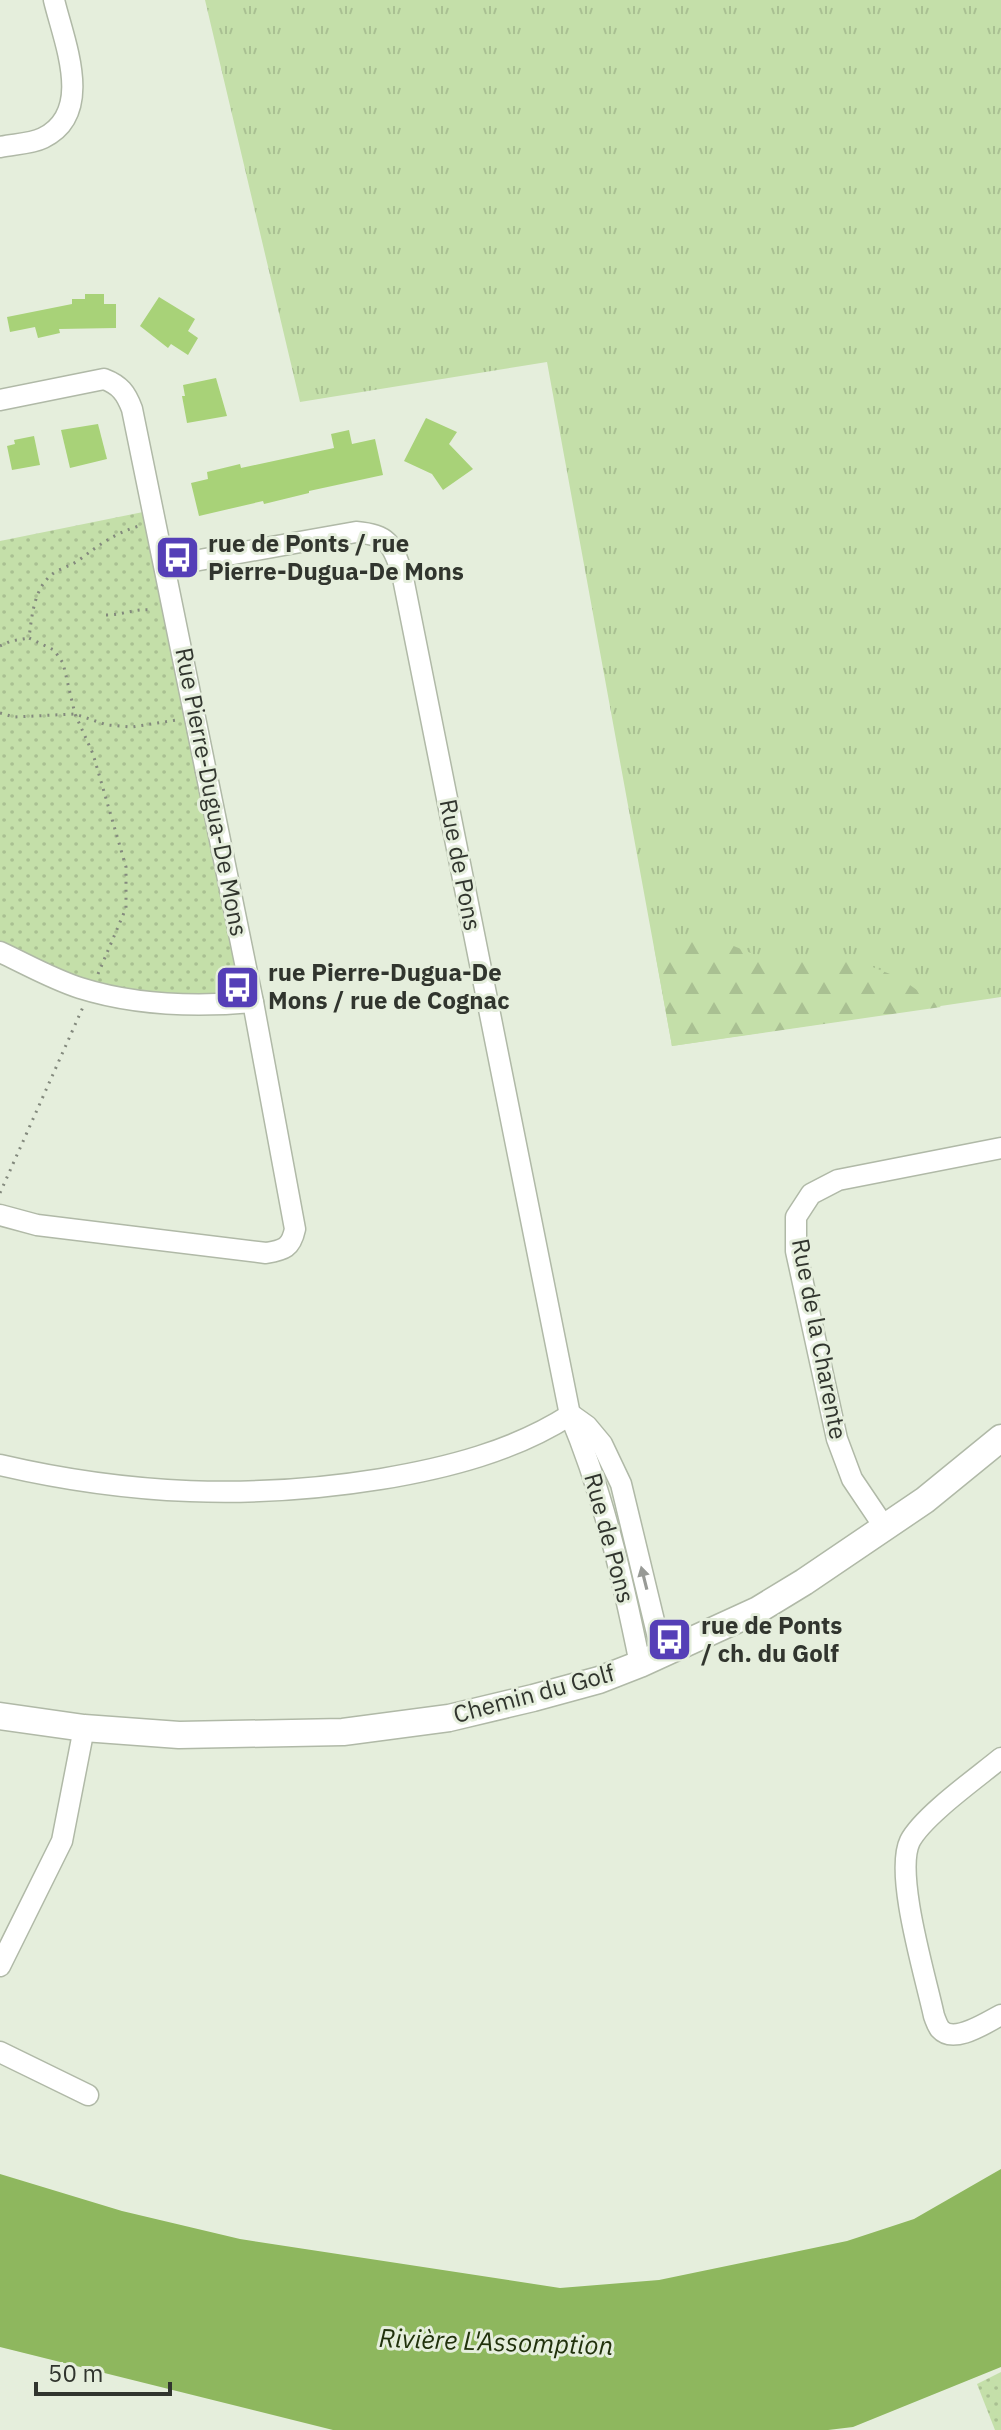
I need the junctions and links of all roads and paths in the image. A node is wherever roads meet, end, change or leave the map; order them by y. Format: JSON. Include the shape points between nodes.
{"nodes":[{"id":1,"x":54,"y":0,"type":"edge"},
{"id":2,"x":0,"y":147,"type":"edge"},
{"id":3,"x":0,"y":400,"type":"edge"},
{"id":4,"x":155,"y":520,"type":"junction"},
{"id":5,"x":166,"y":566,"type":"junction"},
{"id":6,"x":174,"y":607,"type":"junction"},
{"id":7,"x":106,"y":615,"type":"dead end"},
{"id":8,"x":29,"y":638,"type":"junction"},
{"id":9,"x":0,"y":646,"type":"edge"},
{"id":10,"x":0,"y":713,"type":"edge"},
{"id":11,"x":75,"y":714,"type":"junction"},
{"id":12,"x":196,"y":718,"type":"junction"},
{"id":13,"x":0,"y":952,"type":"edge"},
{"id":14,"x":90,"y":990,"type":"junction"},
{"id":15,"x":253,"y":1002,"type":"junction"},
{"id":16,"x":1001,"y":1148,"type":"edge"},
{"id":17,"x":0,"y":1193,"type":"edge"},
{"id":18,"x":0,"y":1215,"type":"edge"},
{"id":19,"x":570,"y":1415,"type":"junction"},
{"id":20,"x":1001,"y":1438,"type":"edge"},
{"id":21,"x":0,"y":1465,"type":"edge"},
{"id":22,"x":885,"y":1528,"type":"junction"},
{"id":23,"x":651,"y":1659,"type":"junction"},
{"id":24,"x":0,"y":1716,"type":"edge"},
{"id":25,"x":84,"y":1728,"type":"junction"},
{"id":26,"x":1001,"y":1758,"type":"edge"},
{"id":27,"x":0,"y":1966,"type":"edge"},
{"id":28,"x":1001,"y":2015,"type":"edge"},
{"id":29,"x":0,"y":2052,"type":"edge"},
{"id":30,"x":88,"y":2095,"type":"dead end"}],
"edges":[{"from":1,"to":2,"type":"street","via":[[71,74],[69,115],[42,139]]},
{"from":3,"to":4,"type":"street","name":"Rue Pierre-Dugua-De Mons","via":[[86,381],[117,384],[132,409]]},
{"from":4,"to":5,"type":"street","name":"Rue Pierre-Dugua-De Mons"},
{"from":4,"to":8,"type":"path","via":[[117,533],[47,579],[37,596]]},
{"from":5,"to":6,"type":"street","name":"Rue Pierre-Dugua-De Mons"},
{"from":5,"to":19,"type":"street","name":"Rue de Pons","via":[[356,532],[375,534],[395,550]]},
{"from":6,"to":7,"type":"path"},
{"from":6,"to":12,"type":"street","name":"Rue Pierre-Dugua-De Mons"},
{"from":8,"to":9,"type":"path"},
{"from":8,"to":11,"type":"path","via":[[54,650],[63,663]]},
{"from":10,"to":11,"type":"path"},
{"from":11,"to":12,"type":"path","via":[[132,727]]},
{"from":11,"to":14,"type":"path","via":[[93,754],[126,867],[126,908]]},
{"from":12,"to":15,"type":"street","name":"Rue Pierre-Dugua-De Mons"},
{"from":13,"to":14,"type":"street"},
{"from":14,"to":15,"type":"street","via":[[131,999]]},
{"from":14,"to":17,"type":"path"},
{"from":15,"to":18,"type":"street","name":"Rue Pierre-Dugua-De Mons","via":[[295,1229],[292,1244],[266,1253],[37,1225]]},
{"from":16,"to":22,"type":"street","name":"Rue de la Charente","via":[[838,1180],[811,1194],[796,1217],[796,1251],[837,1439],[852,1479]]},
{"from":19,"to":21,"type":"street","via":[[471,1460],[411,1474],[277,1492],[158,1491]]},
{"from":19,"to":23,"type":"street","name":"Rue de Pons","via":[[602,1444],[621,1484]]},
{"from":20,"to":22,"type":"street","name":"Chemin du Golf"},
{"from":22,"to":23,"type":"street","name":"Chemin du Golf","via":[[758,1610]]},
{"from":23,"to":25,"type":"street","name":"Chemin du Golf","via":[[599,1680],[449,1718],[343,1732],[179,1735]]},
{"from":24,"to":25,"type":"street","name":"Chemin du Golf"},
{"from":25,"to":27,"type":"street","via":[[62,1841]]},
{"from":26,"to":28,"type":"street","via":[[928,1819],[911,1840],[905,1861],[940,2029],[962,2032]]},
{"from":29,"to":30,"type":"street"}]}
